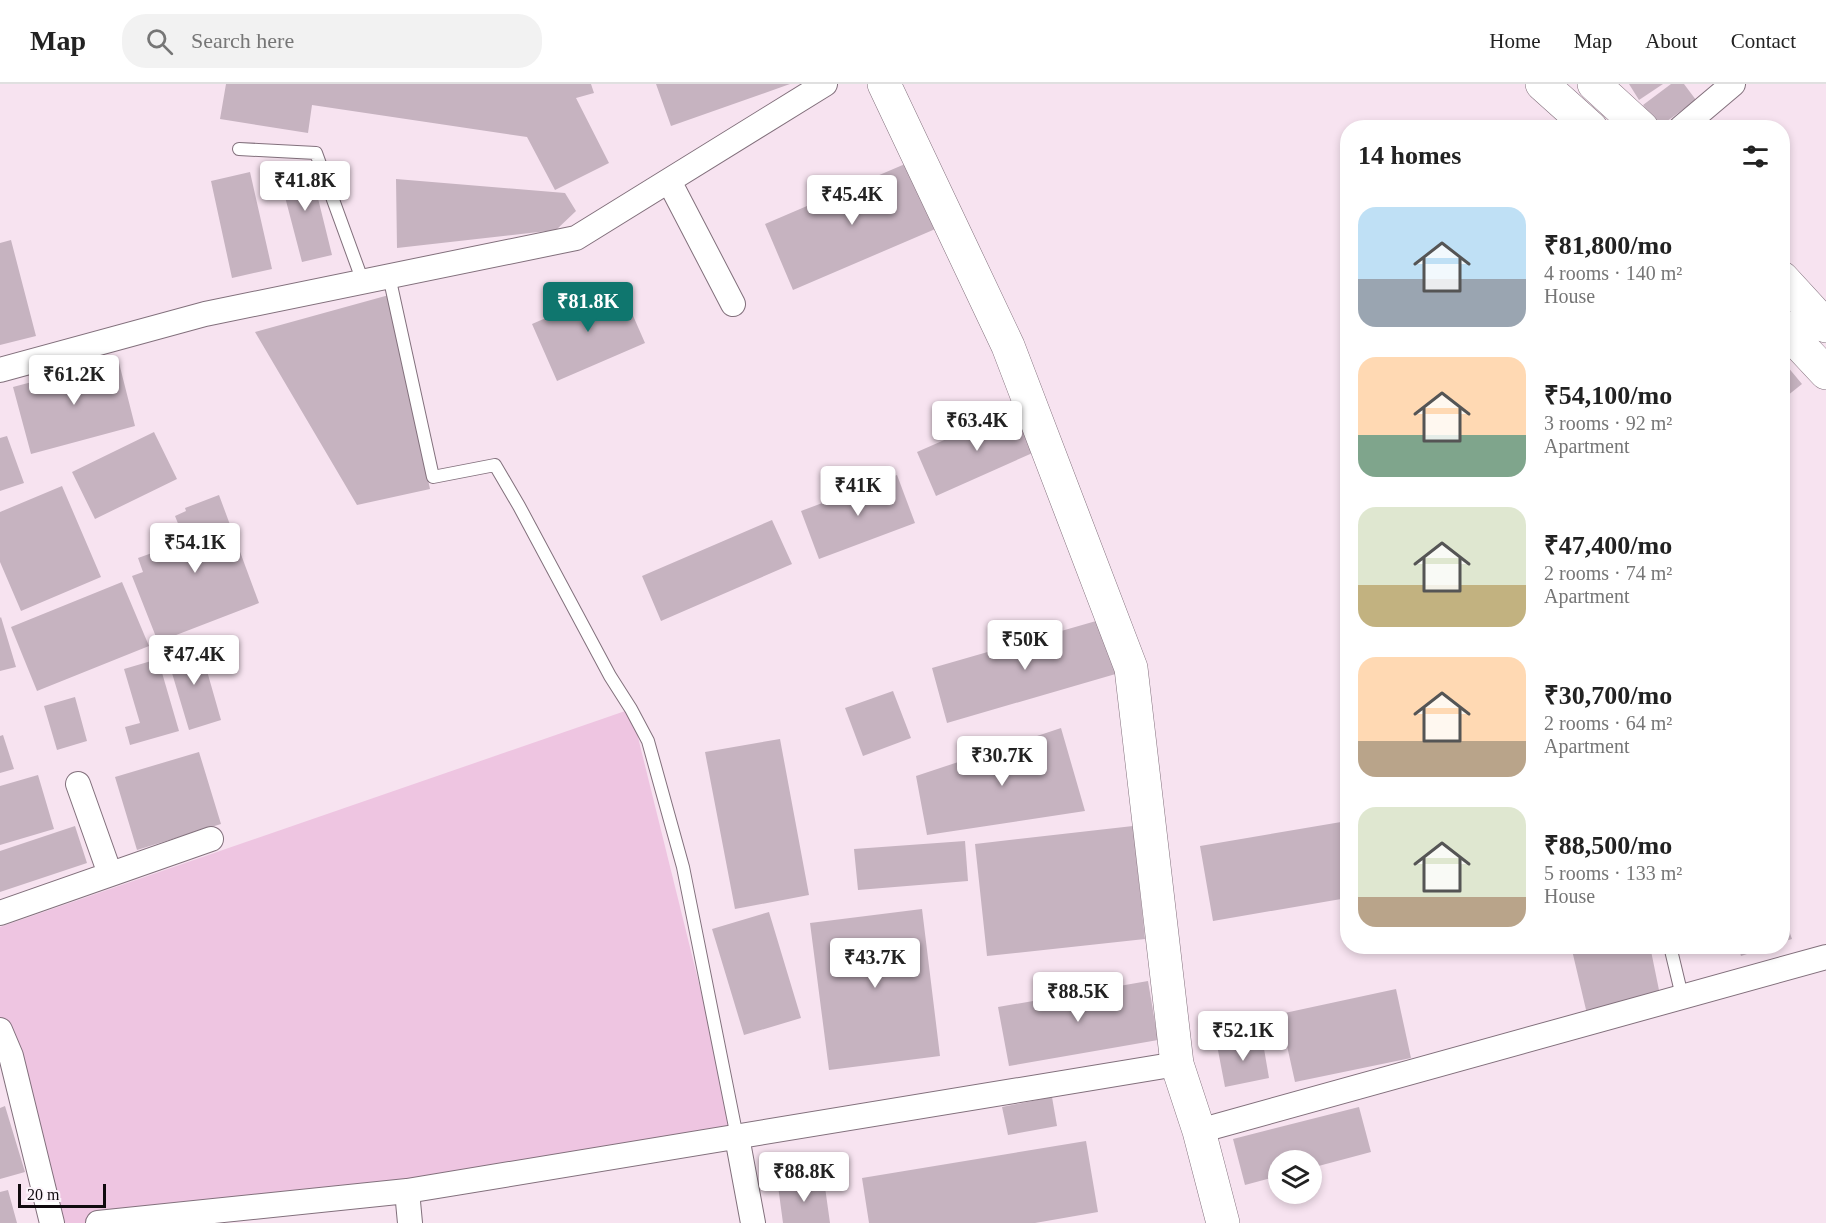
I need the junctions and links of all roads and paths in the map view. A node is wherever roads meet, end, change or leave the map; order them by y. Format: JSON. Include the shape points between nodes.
{"nodes":[{"id":1,"x":825,"y":84,"type":"edge"},
{"id":2,"x":884,"y":84,"type":"edge"},
{"id":3,"x":1542,"y":84,"type":"edge"},
{"id":4,"x":1594,"y":84,"type":"edge"},
{"id":5,"x":1732,"y":84,"type":"edge"},
{"id":6,"x":1582,"y":120,"type":"edge"},
{"id":7,"x":1633,"y":120,"type":"edge"},
{"id":8,"x":1690,"y":120,"type":"edge"},
{"id":9,"x":239,"y":149,"type":"dead end"},
{"id":10,"x":669,"y":180,"type":"junction"},
{"id":11,"x":388,"y":276,"type":"junction"},
{"id":12,"x":363,"y":282,"type":"junction"},
{"id":13,"x":1790,"y":287,"type":"edge"},
{"id":14,"x":733,"y":304,"type":"dead end"},
{"id":15,"x":1826,"y":326,"type":"edge"},
{"id":16,"x":1790,"y":335,"type":"edge"},
{"id":17,"x":0,"y":370,"type":"edge"},
{"id":18,"x":1826,"y":373,"type":"edge"},
{"id":19,"x":78,"y":784,"type":"dead end"},
{"id":20,"x":211,"y":839,"type":"dead end"},
{"id":21,"x":110,"y":874,"type":"junction"},
{"id":22,"x":0,"y":913,"type":"edge"},
{"id":23,"x":1672,"y":954,"type":"edge"},
{"id":24,"x":1826,"y":957,"type":"edge"},
{"id":25,"x":1682,"y":996,"type":"junction"},
{"id":26,"x":0,"y":1030,"type":"edge"},
{"id":27,"x":1177,"y":1064,"type":"junction"},
{"id":28,"x":1199,"y":1131,"type":"junction"},
{"id":29,"x":737,"y":1137,"type":"junction"},
{"id":30,"x":408,"y":1191,"type":"junction"},
{"id":31,"x":52,"y":1223,"type":"edge"},
{"id":32,"x":98,"y":1223,"type":"edge"},
{"id":33,"x":410,"y":1223,"type":"edge"},
{"id":34,"x":753,"y":1223,"type":"edge"},
{"id":35,"x":1223,"y":1223,"type":"edge"}],
"edges":[{"from":1,"to":10,"type":"street"},
{"from":2,"to":27,"type":"street","via":[[1008,346],[1131,668]]},
{"from":3,"to":6,"type":"street"},
{"from":4,"to":7,"type":"street"},
{"from":5,"to":8,"type":"street"},
{"from":9,"to":12,"type":"lane","via":[[315,153]]},
{"from":10,"to":11,"type":"street","via":[[576,238]]},
{"from":10,"to":14,"type":"street"},
{"from":11,"to":12,"type":"street"},
{"from":11,"to":29,"type":"lane","via":[[433,477],[495,465],[648,741],[684,867]]},
{"from":12,"to":17,"type":"street","via":[[205,314]]},
{"from":13,"to":15,"type":"street"},
{"from":16,"to":18,"type":"street"},
{"from":19,"to":21,"type":"street"},
{"from":20,"to":21,"type":"street"},
{"from":21,"to":22,"type":"street"},
{"from":23,"to":25,"type":"lane"},
{"from":24,"to":25,"type":"street"},
{"from":25,"to":28,"type":"street"},
{"from":26,"to":31,"type":"street","via":[[11,1056]]},
{"from":27,"to":28,"type":"street"},
{"from":27,"to":29,"type":"street"},
{"from":28,"to":35,"type":"street"},
{"from":29,"to":30,"type":"street"},
{"from":29,"to":34,"type":"street"},
{"from":30,"to":32,"type":"street"},
{"from":30,"to":33,"type":"street"}]}
